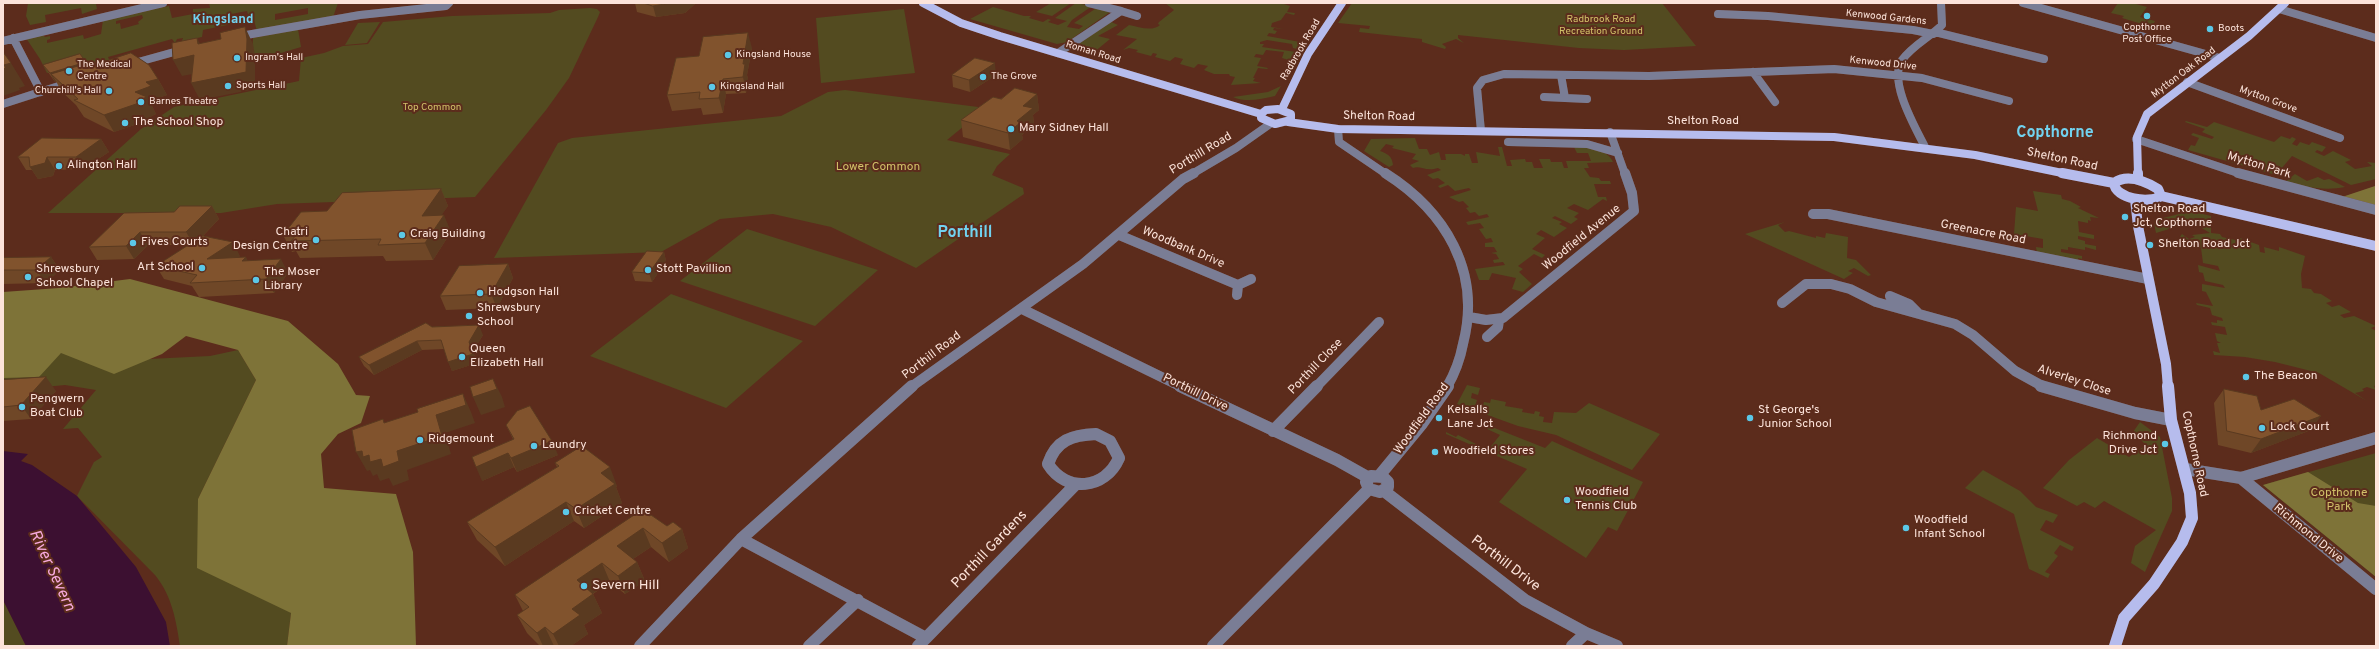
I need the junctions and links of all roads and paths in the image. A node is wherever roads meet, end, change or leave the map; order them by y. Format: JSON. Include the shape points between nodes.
{"nodes":[{"id":1,"x":163,"y":3,"type":"edge"},
{"id":2,"x":449,"y":3,"type":"edge"},
{"id":3,"x":923,"y":3,"type":"edge"},
{"id":4,"x":1089,"y":3,"type":"edge"},
{"id":5,"x":1342,"y":3,"type":"edge"},
{"id":6,"x":1941,"y":3,"type":"edge"},
{"id":7,"x":2023,"y":3,"type":"edge"},
{"id":8,"x":2040,"y":5,"type":"edge"},
{"id":9,"x":2282,"y":6,"type":"edge"},
{"id":10,"x":1121,"y":11,"type":"junction"},
{"id":11,"x":1718,"y":14,"type":"dead end"},
{"id":12,"x":1137,"y":16,"type":"dead end"},
{"id":13,"x":1934,"y":33,"type":"junction"},
{"id":14,"x":13,"y":38,"type":"junction"},
{"id":15,"x":230,"y":38,"type":"edge"},
{"id":16,"x":2376,"y":38,"type":"edge"},
{"id":17,"x":3,"y":40,"type":"edge"},
{"id":18,"x":194,"y":47,"type":"edge"},
{"id":19,"x":1058,"y":53,"type":"junction"},
{"id":20,"x":2220,"y":58,"type":"junction"},
{"id":21,"x":2044,"y":59,"type":"dead end"},
{"id":22,"x":124,"y":66,"type":"edge"},
{"id":23,"x":1753,"y":72,"type":"junction"},
{"id":24,"x":1898,"y":74,"type":"junction"},
{"id":25,"x":1561,"y":75,"type":"junction"},
{"id":26,"x":76,"y":80,"type":"edge"},
{"id":27,"x":2187,"y":82,"type":"junction"},
{"id":28,"x":41,"y":92,"type":"junction"},
{"id":29,"x":1544,"y":97,"type":"dead end"},
{"id":30,"x":1565,"y":98,"type":"junction"},
{"id":31,"x":1587,"y":99,"type":"dead end"},
{"id":32,"x":2009,"y":101,"type":"dead end"},
{"id":33,"x":1775,"y":102,"type":"dead end"},
{"id":34,"x":3,"y":104,"type":"edge"},
{"id":35,"x":1282,"y":109,"type":"junction"},
{"id":36,"x":1261,"y":114,"type":"junction"},
{"id":37,"x":1288,"y":122,"type":"junction"},
{"id":38,"x":1270,"y":124,"type":"junction"},
{"id":39,"x":1338,"y":129,"type":"junction"},
{"id":40,"x":1481,"y":130,"type":"junction"},
{"id":41,"x":1610,"y":132,"type":"junction"},
{"id":42,"x":2340,"y":138,"type":"dead end"},
{"id":43,"x":2136,"y":139,"type":"junction"},
{"id":44,"x":1508,"y":142,"type":"dead end"},
{"id":45,"x":1925,"y":147,"type":"junction"},
{"id":46,"x":1618,"y":153,"type":"junction"},
{"id":47,"x":2138,"y":180,"type":"junction"},
{"id":48,"x":2114,"y":183,"type":"junction"},
{"id":49,"x":2161,"y":196,"type":"junction"},
{"id":50,"x":2135,"y":199,"type":"junction"},
{"id":51,"x":2376,"y":210,"type":"edge"},
{"id":52,"x":1813,"y":214,"type":"dead end"},
{"id":53,"x":1119,"y":235,"type":"junction"},
{"id":54,"x":2376,"y":246,"type":"edge"},
{"id":55,"x":1251,"y":279,"type":"dead end"},
{"id":56,"x":2148,"y":279,"type":"junction"},
{"id":57,"x":1890,"y":296,"type":"dead end"},
{"id":58,"x":1782,"y":303,"type":"dead end"},
{"id":59,"x":1022,"y":309,"type":"junction"},
{"id":60,"x":1917,"y":312,"type":"junction"},
{"id":61,"x":1469,"y":317,"type":"junction"},
{"id":62,"x":1499,"y":320,"type":"junction"},
{"id":63,"x":1379,"y":322,"type":"dead end"},
{"id":64,"x":1487,"y":337,"type":"dead end"},
{"id":65,"x":2171,"y":420,"type":"junction"},
{"id":66,"x":1272,"y":431,"type":"junction"},
{"id":67,"x":2376,"y":438,"type":"edge"},
{"id":68,"x":2185,"y":469,"type":"junction"},
{"id":69,"x":2241,"y":478,"type":"junction"},
{"id":70,"x":1372,"y":481,"type":"junction"},
{"id":71,"x":1076,"y":484,"type":"junction"},
{"id":72,"x":741,"y":539,"type":"junction"},
{"id":73,"x":2376,"y":589,"type":"edge"},
{"id":74,"x":858,"y":600,"type":"junction"},
{"id":75,"x":1586,"y":633,"type":"junction"},
{"id":76,"x":922,"y":642,"type":"edge"},
{"id":77,"x":640,"y":646,"type":"edge"},
{"id":78,"x":809,"y":646,"type":"edge"},
{"id":79,"x":1213,"y":646,"type":"edge"},
{"id":80,"x":1572,"y":646,"type":"edge"},
{"id":81,"x":1617,"y":646,"type":"edge"},
{"id":82,"x":2115,"y":646,"type":"edge"}],
"edges":[{"from":1,"to":14,"type":"street"},
{"from":2,"to":15,"type":"street","via":[[446,6],[360,15]]},
{"from":3,"to":19,"type":"main road","name":"Roman Road","via":[[961,23]]},
{"from":4,"to":10,"type":"street"},
{"from":5,"to":35,"type":"main road","name":"Radbrook Road","via":[[1308,54]]},
{"from":6,"to":13,"type":"street","via":[[1942,25]]},
{"from":7,"to":8,"type":"street"},
{"from":8,"to":20,"type":"street"},
{"from":9,"to":16,"type":"street"},
{"from":9,"to":20,"type":"main road","name":"Mytton Oak Road"},
{"from":10,"to":12,"type":"street"},
{"from":10,"to":19,"type":"street"},
{"from":11,"to":13,"type":"street","name":"Kenwood Gardens"},
{"from":13,"to":21,"type":"street","name":"Kenwood Gardens"},
{"from":13,"to":24,"type":"street","via":[[1903,59],[1898,67]]},
{"from":14,"to":17,"type":"street"},
{"from":14,"to":28,"type":"street"},
{"from":18,"to":22,"type":"street"},
{"from":19,"to":36,"type":"main road","name":"Roman Road"},
{"from":20,"to":27,"type":"main road","name":"Mytton Oak Road"},
{"from":23,"to":24,"type":"street","name":"Kenwood Drive","via":[[1834,68]]},
{"from":23,"to":25,"type":"street","name":"Kenwood Drive","via":[[1649,76]]},
{"from":23,"to":33,"type":"street"},
{"from":24,"to":32,"type":"street","name":"Kenwood Drive"},
{"from":24,"to":45,"type":"street","via":[[1905,103]]},
{"from":25,"to":30,"type":"street"},
{"from":25,"to":40,"type":"street","name":"Kenwood Drive","via":[[1504,74],[1483,80],[1477,88]]},
{"from":26,"to":28,"type":"street"},
{"from":27,"to":42,"type":"street","name":"Mytton Grove"},
{"from":27,"to":43,"type":"main road","name":"Mytton Oak Road","via":[[2147,114]]},
{"from":28,"to":34,"type":"street"},
{"from":29,"to":30,"type":"street"},
{"from":30,"to":31,"type":"street"},
{"from":35,"to":36,"type":"main road","via":[[1266,110]]},
{"from":35,"to":37,"type":"main road","via":[[1291,114],[1292,118]]},
{"from":36,"to":38,"type":"main road","via":[[1263,120]]},
{"from":37,"to":38,"type":"main road","name":"Shelton Road"},
{"from":37,"to":39,"type":"main road","name":"Shelton Road"},
{"from":38,"to":53,"type":"street","name":"Porthill Road","via":[[1236,148],[1183,179]]},
{"from":39,"to":40,"type":"main road","name":"Shelton Road"},
{"from":39,"to":61,"type":"street","name":"Woodfield Road","via":[[1339,142],[1391,176],[1415,196],[1443,228],[1464,266],[1469,290]]},
{"from":40,"to":41,"type":"main road","name":"Shelton Road"},
{"from":41,"to":45,"type":"main road","name":"Shelton Road","via":[[1811,136]]},
{"from":41,"to":46,"type":"street","name":"Woodfield Avenue"},
{"from":43,"to":47,"type":"main road","name":"Mytton Oak Road"},
{"from":43,"to":51,"type":"street","name":"Mytton Park","via":[[2321,198]]},
{"from":44,"to":46,"type":"street","via":[[1587,144]]},
{"from":45,"to":48,"type":"main road","name":"Shelton Road","via":[[1983,156]]},
{"from":46,"to":62,"type":"street","name":"Woodfield Avenue","via":[[1632,193],[1634,211]]},
{"from":47,"to":48,"type":"main road","via":[[2125,178]]},
{"from":47,"to":49,"type":"main road","via":[[2158,189]]},
{"from":48,"to":50,"type":"main road","via":[[2122,193]]},
{"from":49,"to":50,"type":"main road","via":[[2152,200]]},
{"from":49,"to":54,"type":"main road"},
{"from":50,"to":56,"type":"main road","name":"Copthorne Road"},
{"from":52,"to":56,"type":"street","name":"Greenacre Road","via":[[1828,214]]},
{"from":53,"to":55,"type":"street","name":"Woodbank Drive","via":[[1237,290]]},
{"from":53,"to":59,"type":"street","name":"Porthill Road"},
{"from":56,"to":65,"type":"main road","name":"Copthorne Road","via":[[2166,364]]},
{"from":57,"to":60,"type":"street","name":"Alverley Close","via":[[1909,304]]},
{"from":58,"to":60,"type":"street","name":"Alverley Close","via":[[1814,279],[1850,289],[1876,302]]},
{"from":59,"to":66,"type":"street","name":"Porthill Drive"},
{"from":59,"to":72,"type":"street","name":"Porthill Road","via":[[921,378]]},
{"from":60,"to":65,"type":"street","name":"Alverley Close","via":[[1955,324],[1973,335],[2015,371],[2038,385],[2135,413]]},
{"from":61,"to":62,"type":"street"},
{"from":61,"to":70,"type":"street","name":"Woodfield Road","via":[[1460,357],[1448,384]]},
{"from":62,"to":64,"type":"street","name":"Woodfield Avenue","via":[[1498,327]]},
{"from":63,"to":66,"type":"street","name":"Porthill Close"},
{"from":65,"to":68,"type":"main road","name":"Copthorne Road"},
{"from":66,"to":70,"type":"street","name":"Porthill Drive","via":[[1337,460]]},
{"from":67,"to":69,"type":"street"},
{"from":68,"to":69,"type":"street"},
{"from":68,"to":82,"type":"main road","name":"Copthorne Road","via":[[2192,506],[2192,518],[2188,529],[2162,571],[2124,618]]},
{"from":69,"to":73,"type":"street","name":"Richmond Drive"},
{"from":70,"to":75,"type":"street","name":"Porthill Drive","via":[[1376,492],[1384,491],[1525,600]]},
{"from":70,"to":79,"type":"street","name":"Woodfield Road"},
{"from":71,"to":71,"type":"street","via":[[1064,481],[1052,472],[1048,463],[1050,454],[1055,446],[1065,439],[1083,435],[1104,438],[1117,450],[1119,458],[1112,472],[1094,483]]},
{"from":71,"to":76,"type":"street","name":"Porthill Gardens"},
{"from":72,"to":74,"type":"street","name":"Porthill Gardens"},
{"from":72,"to":77,"type":"street","name":"Porthill Road"},
{"from":74,"to":76,"type":"street","name":"Porthill Gardens"},
{"from":74,"to":78,"type":"street"},
{"from":75,"to":80,"type":"street"},
{"from":75,"to":81,"type":"street","name":"Porthill Drive"}]}
